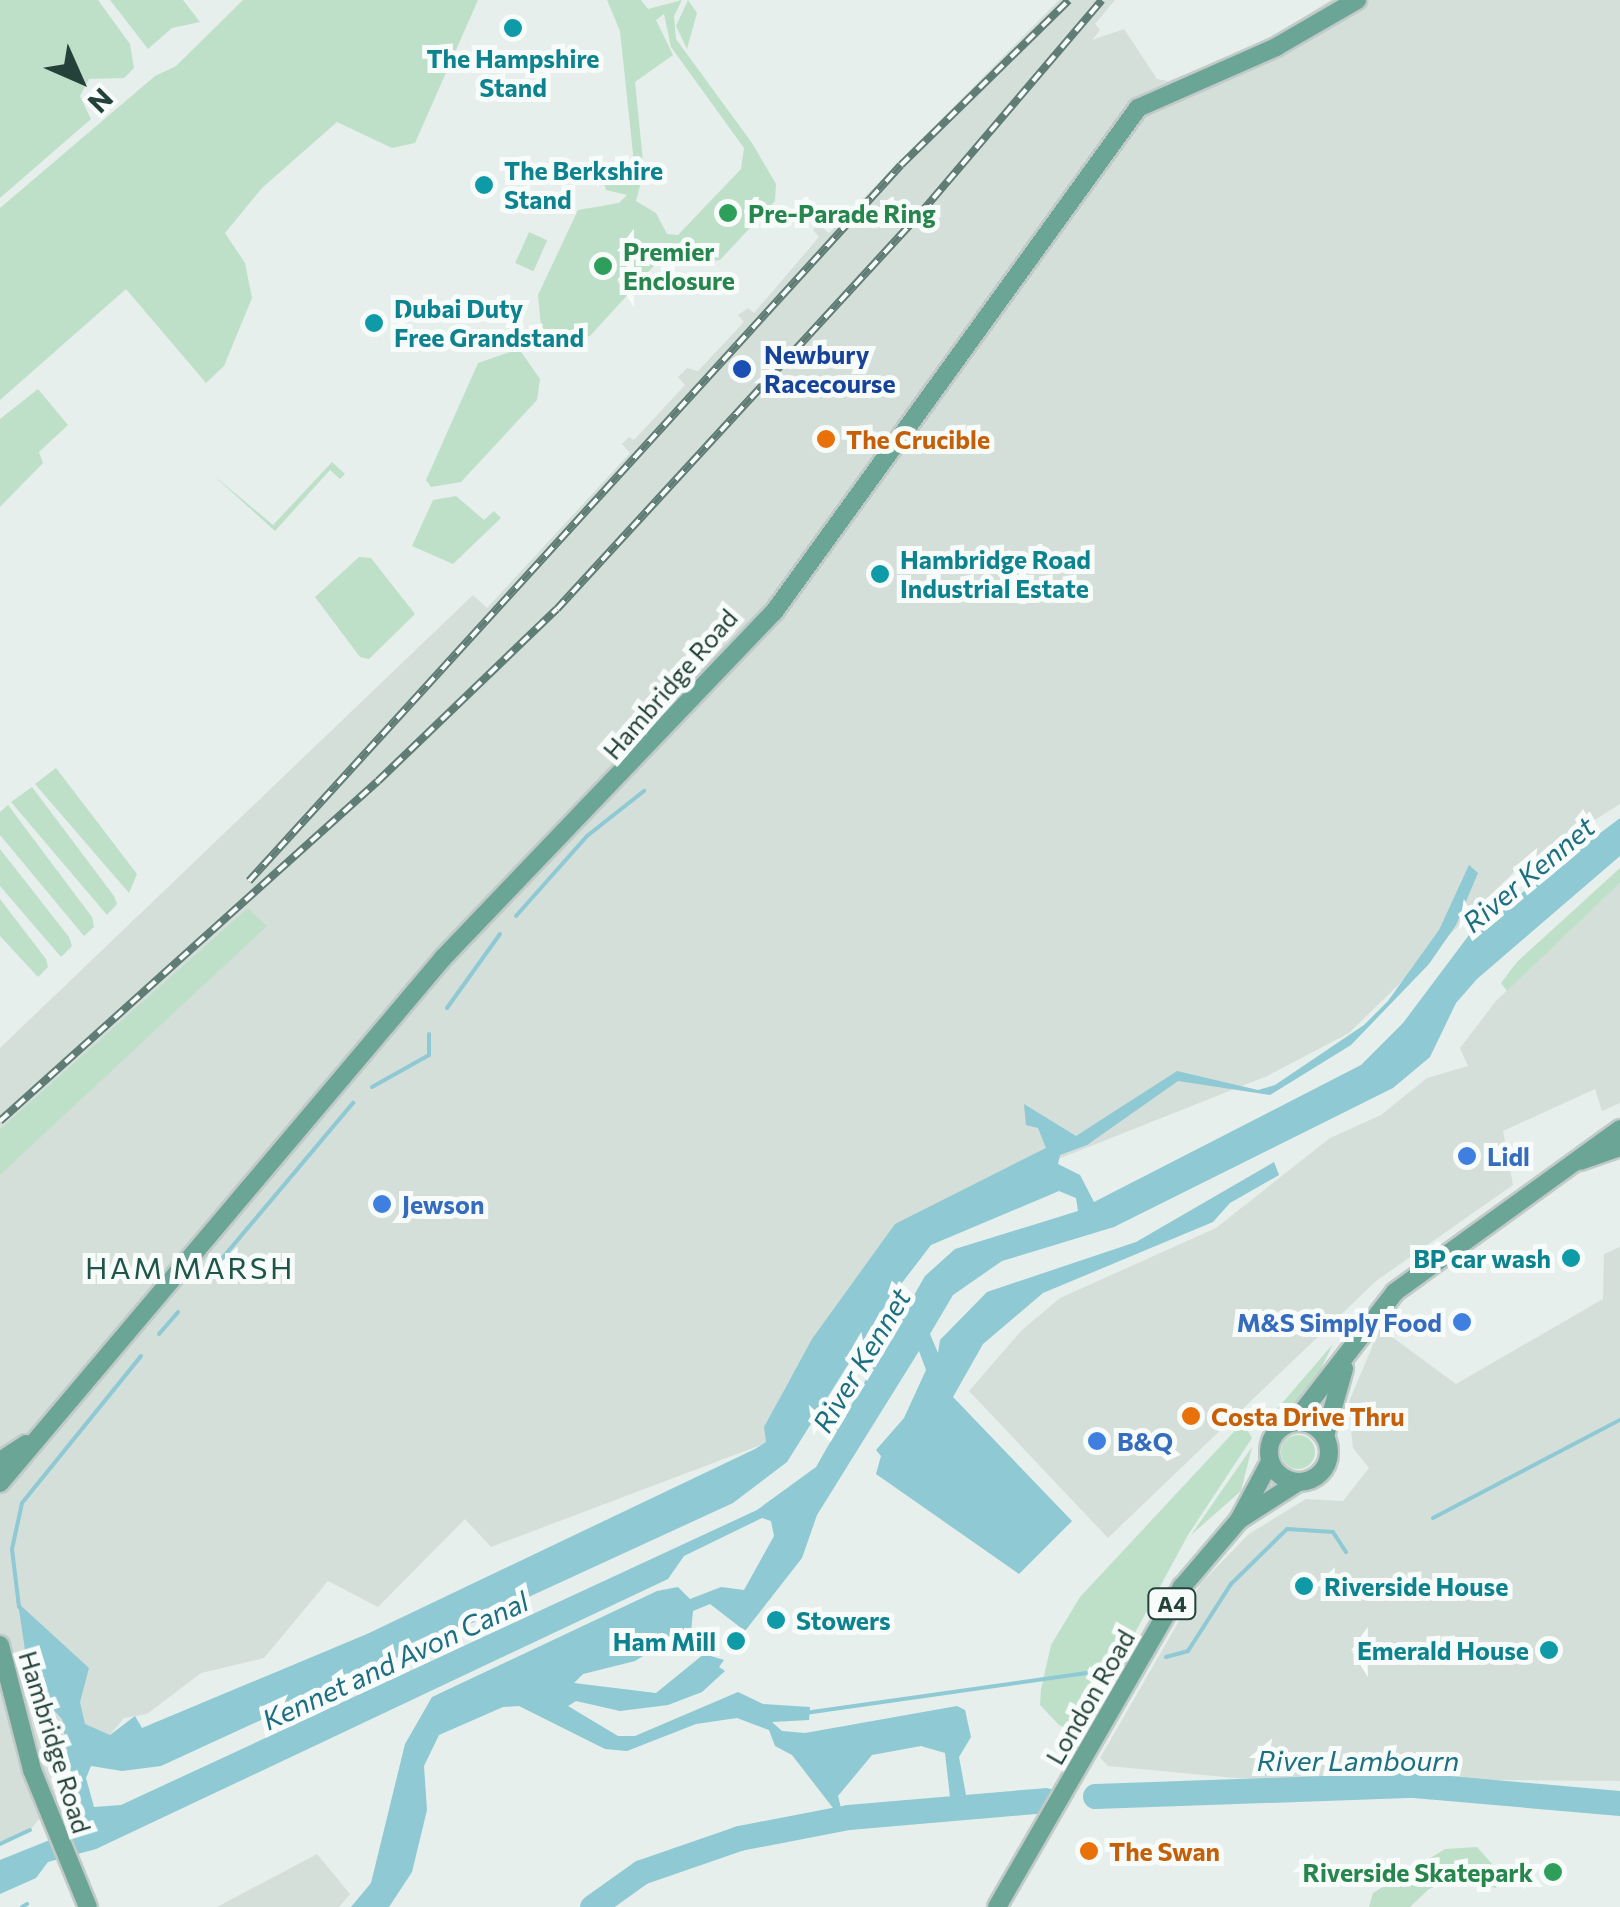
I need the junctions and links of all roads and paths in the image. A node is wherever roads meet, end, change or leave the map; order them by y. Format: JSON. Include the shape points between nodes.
{"nodes":[{"id":1,"x":1357,"y":0,"type":"edge"},
{"id":2,"x":1620,"y":1129,"type":"edge"},
{"id":3,"x":1620,"y":1146,"type":"edge"},
{"id":4,"x":1579,"y":1162,"type":"junction"},
{"id":5,"x":1348,"y":1353,"type":"junction"},
{"id":6,"x":1296,"y":1422,"type":"junction"},
{"id":7,"x":1324,"y":1436,"type":"junction"},
{"id":8,"x":30,"y":1441,"type":"junction"},
{"id":9,"x":0,"y":1461,"type":"edge"},
{"id":10,"x":1270,"y":1462,"type":"junction"},
{"id":11,"x":1298,"y":1482,"type":"junction"},
{"id":12,"x":0,"y":1483,"type":"edge"},
{"id":13,"x":1239,"y":1520,"type":"junction"},
{"id":14,"x":0,"y":1646,"type":"edge"},
{"id":15,"x":88,"y":1907,"type":"edge"},
{"id":16,"x":996,"y":1907,"type":"edge"}],
"edges":[{"from":1,"to":8,"type":"main road","name":"Hambridge Road","via":[[1276,47],[1138,108],[774,612],[452,948]]},
{"from":2,"to":4,"type":"main road","number":"A4"},
{"from":3,"to":4,"type":"main road","number":"A4"},
{"from":4,"to":5,"type":"main road","number":"A4","via":[[1420,1270],[1371,1316]]},
{"from":5,"to":6,"type":"main road","number":"A4"},
{"from":5,"to":7,"type":"main road","number":"A4"},
{"from":6,"to":7,"type":"main road"},
{"from":6,"to":10,"type":"main road","number":"A4","via":[[1273,1436]]},
{"from":7,"to":11,"type":"main road","number":"A4","via":[[1327,1464]]},
{"from":8,"to":9,"type":"main road","name":"Hambridge Road"},
{"from":8,"to":12,"type":"main road","name":"Hambridge Road"},
{"from":10,"to":11,"type":"main road","via":[[1281,1477]]},
{"from":10,"to":13,"type":"main road","name":"London Road","number":"A4"},
{"from":11,"to":13,"type":"main road","name":"London Road","number":"A4"},
{"from":13,"to":16,"type":"main road","name":"London Road","number":"A4","via":[[1182,1586]]},
{"from":14,"to":15,"type":"main road","name":"Hambridge Road","via":[[52,1830]]}]}
